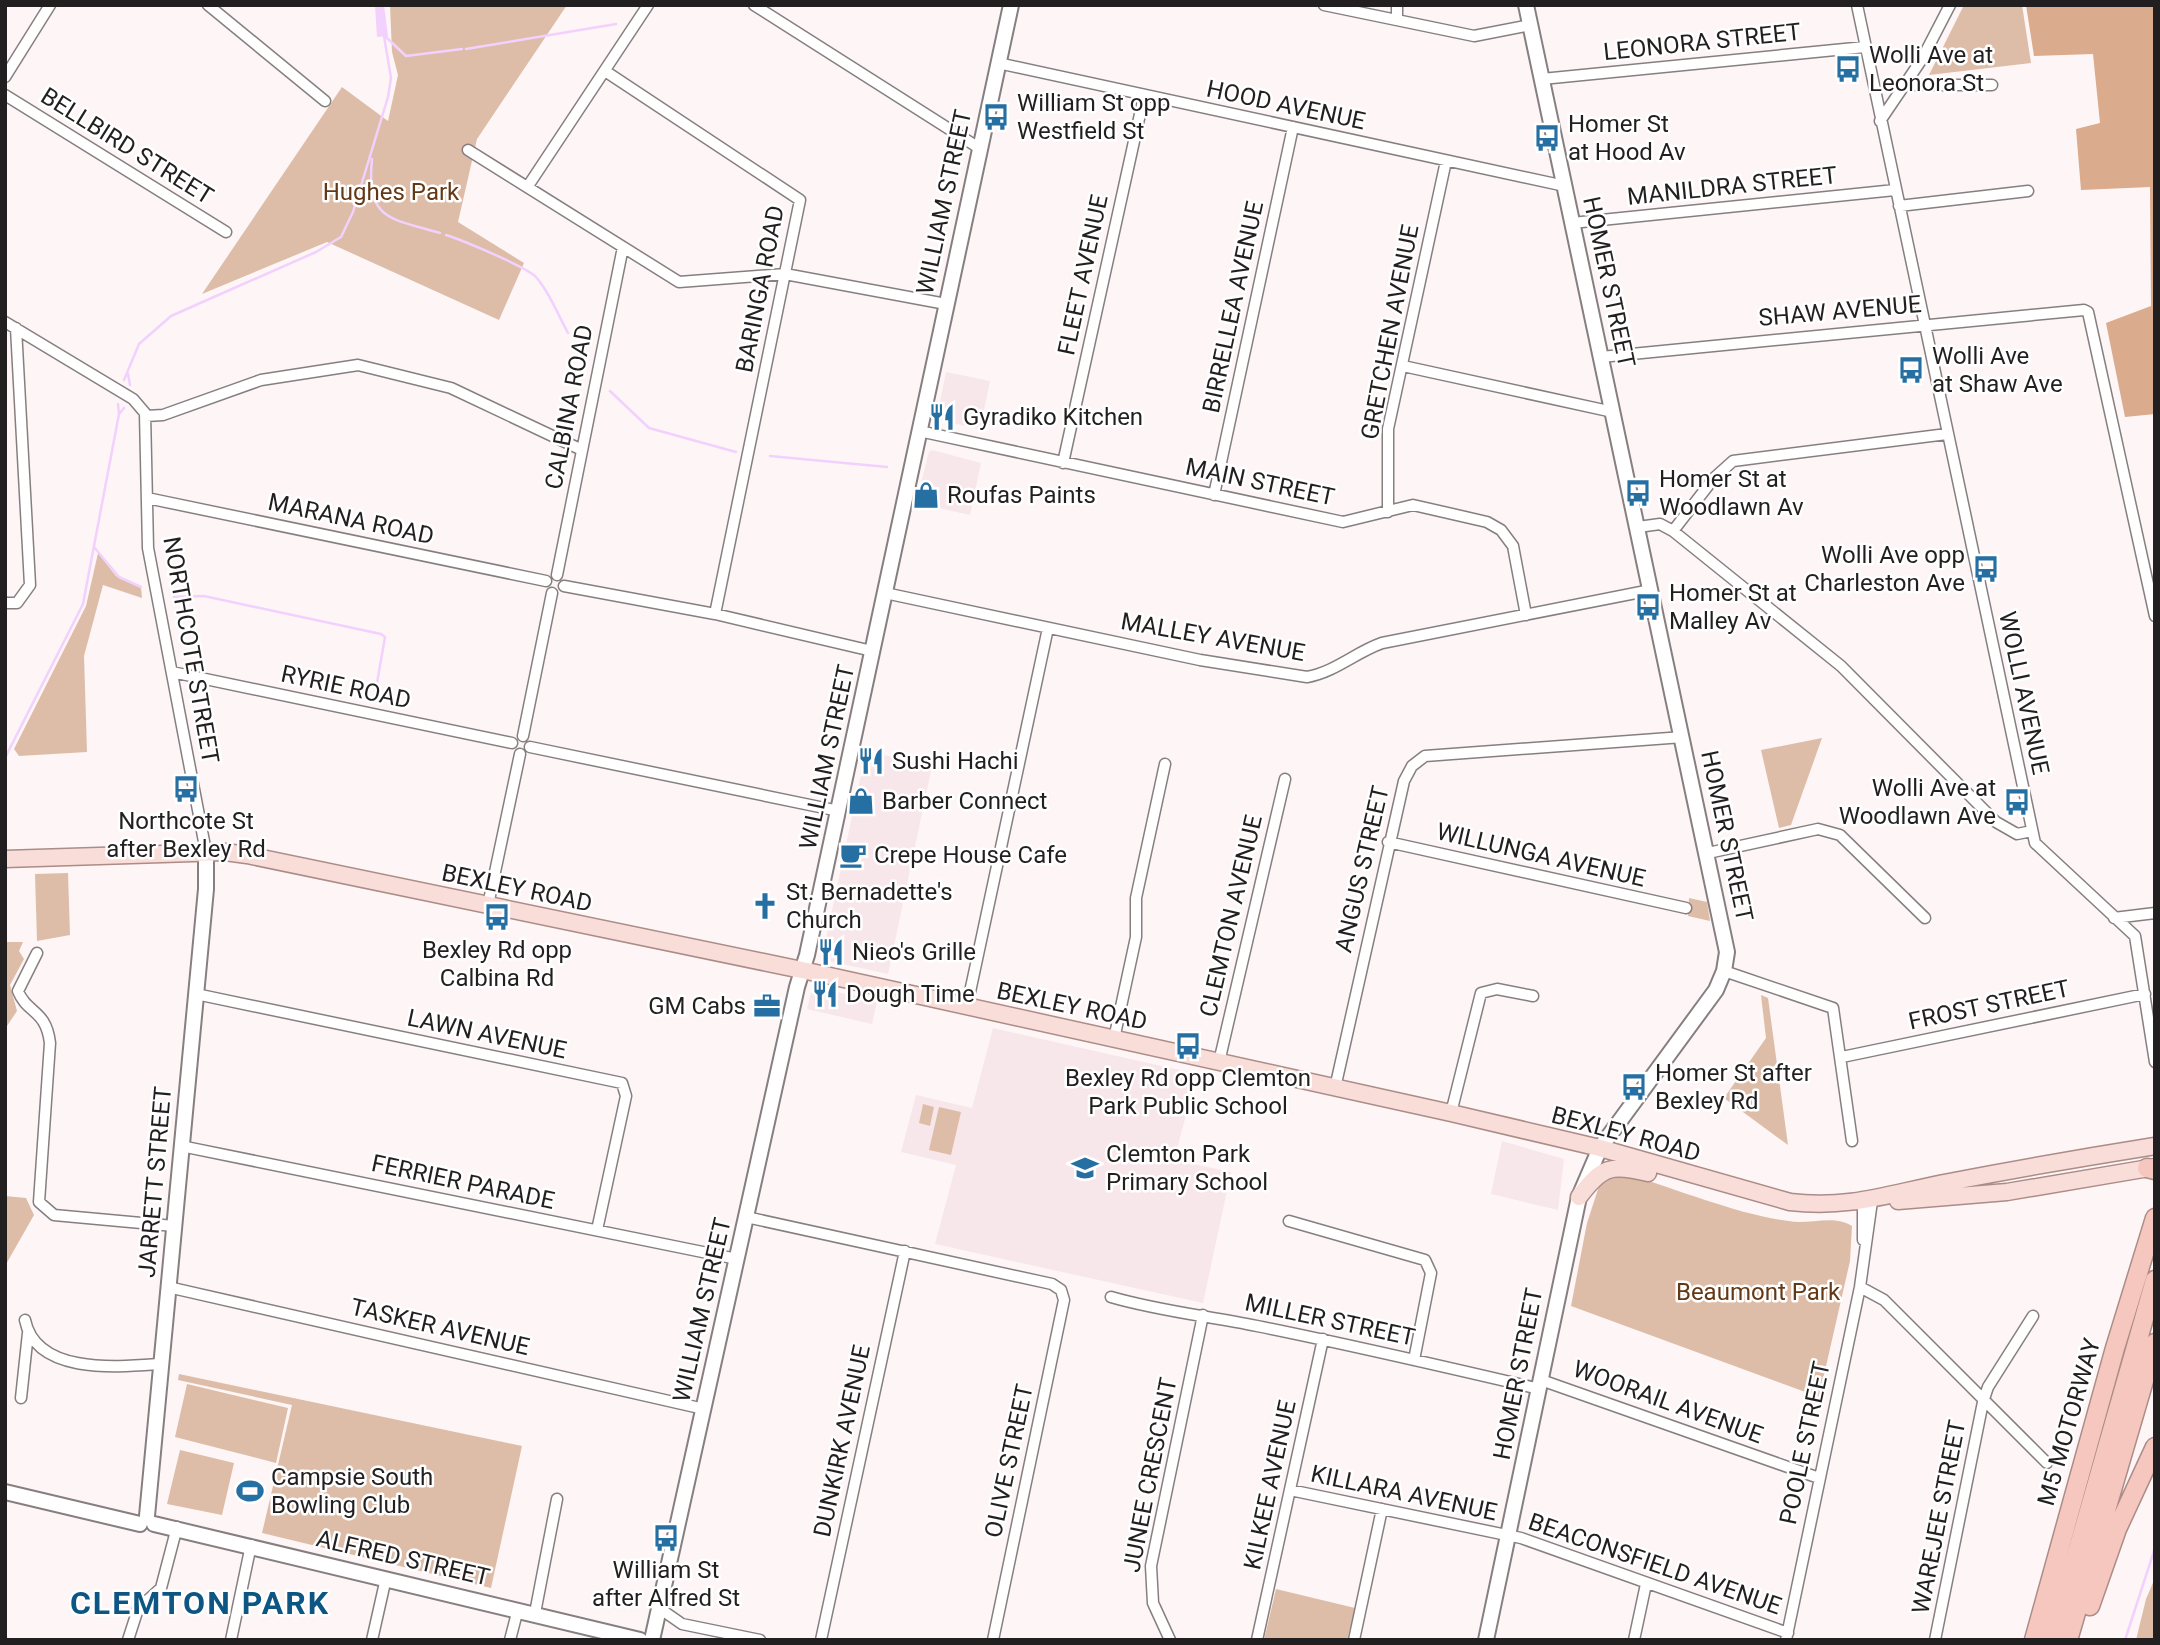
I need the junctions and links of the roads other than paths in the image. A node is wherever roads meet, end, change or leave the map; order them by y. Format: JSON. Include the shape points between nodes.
{"nodes":[{"id":1,"x":50,"y":5,"type":"edge"},
{"id":2,"x":208,"y":5,"type":"edge"},
{"id":3,"x":648,"y":5,"type":"edge"},
{"id":4,"x":754,"y":5,"type":"edge"},
{"id":5,"x":1012,"y":5,"type":"edge"},
{"id":6,"x":1324,"y":5,"type":"edge"},
{"id":7,"x":1396,"y":5,"type":"edge"},
{"id":8,"x":1526,"y":5,"type":"edge"},
{"id":9,"x":1857,"y":5,"type":"edge"},
{"id":10,"x":1950,"y":5,"type":"edge"},
{"id":11,"x":1397,"y":20,"type":"junction"},
{"id":12,"x":1531,"y":25,"type":"junction"},
{"id":13,"x":1866,"y":47,"type":"junction"},
{"id":14,"x":998,"y":62,"type":"junction"},
{"id":15,"x":605,"y":71,"type":"junction"},
{"id":16,"x":5,"y":77,"type":"edge"},
{"id":17,"x":1542,"y":79,"type":"junction"},
{"id":18,"x":1905,"y":85,"type":"junction"},
{"id":19,"x":1992,"y":85,"type":"dead end"},
{"id":20,"x":5,"y":95,"type":"edge"},
{"id":21,"x":1144,"y":96,"type":"junction"},
{"id":22,"x":324,"y":101,"type":"dead end"},
{"id":23,"x":1880,"y":121,"type":"junction"},
{"id":24,"x":1293,"y":127,"type":"junction"},
{"id":25,"x":979,"y":148,"type":"junction"},
{"id":26,"x":468,"y":150,"type":"dead end"},
{"id":27,"x":1446,"y":161,"type":"junction"},
{"id":28,"x":528,"y":186,"type":"junction"},
{"id":29,"x":1565,"y":186,"type":"junction"},
{"id":30,"x":1895,"y":190,"type":"junction"},
{"id":31,"x":2028,"y":191,"type":"dead end"},
{"id":32,"x":1899,"y":206,"type":"junction"},
{"id":33,"x":1572,"y":223,"type":"junction"},
{"id":34,"x":226,"y":232,"type":"dead end"},
{"id":35,"x":623,"y":247,"type":"junction"},
{"id":36,"x":785,"y":274,"type":"junction"},
{"id":37,"x":946,"y":304,"type":"junction"},
{"id":38,"x":5,"y":322,"type":"edge"},
{"id":39,"x":1924,"y":324,"type":"junction"},
{"id":40,"x":16,"y":328,"type":"junction"},
{"id":41,"x":1601,"y":357,"type":"junction"},
{"id":42,"x":1403,"y":366,"type":"junction"},
{"id":43,"x":1613,"y":412,"type":"junction"},
{"id":44,"x":146,"y":416,"type":"junction"},
{"id":45,"x":919,"y":431,"type":"junction"},
{"id":46,"x":1947,"y":434,"type":"junction"},
{"id":47,"x":583,"y":450,"type":"junction"},
{"id":48,"x":1063,"y":463,"type":"junction"},
{"id":49,"x":1214,"y":495,"type":"junction"},
{"id":50,"x":146,"y":498,"type":"junction"},
{"id":51,"x":1388,"y":512,"type":"junction"},
{"id":52,"x":1638,"y":527,"type":"junction"},
{"id":53,"x":1673,"y":531,"type":"junction"},
{"id":54,"x":557,"y":575,"type":"junction"},
{"id":55,"x":546,"y":581,"type":"junction"},
{"id":56,"x":564,"y":586,"type":"junction"},
{"id":57,"x":1651,"y":590,"type":"junction"},
{"id":58,"x":552,"y":593,"type":"junction"},
{"id":59,"x":885,"y":593,"type":"junction"},
{"id":60,"x":5,"y":603,"type":"edge"},
{"id":61,"x":715,"y":614,"type":"junction"},
{"id":62,"x":1526,"y":615,"type":"junction"},
{"id":63,"x":2155,"y":616,"type":"edge"},
{"id":64,"x":1048,"y":628,"type":"junction"},
{"id":65,"x":873,"y":650,"type":"junction"},
{"id":66,"x":172,"y":672,"type":"junction"},
{"id":67,"x":523,"y":736,"type":"junction"},
{"id":68,"x":1683,"y":737,"type":"junction"},
{"id":69,"x":512,"y":743,"type":"junction"},
{"id":70,"x":530,"y":747,"type":"junction"},
{"id":71,"x":520,"y":754,"type":"junction"},
{"id":72,"x":1165,"y":764,"type":"dead end"},
{"id":73,"x":1285,"y":779,"type":"dead end"},
{"id":74,"x":838,"y":811,"type":"junction"},
{"id":75,"x":2032,"y":831,"type":"junction"},
{"id":76,"x":1388,"y":842,"type":"junction"},
{"id":77,"x":206,"y":852,"type":"junction"},
{"id":78,"x":1708,"y":853,"type":"junction"},
{"id":79,"x":5,"y":859,"type":"edge"},
{"id":80,"x":488,"y":905,"type":"junction"},
{"id":81,"x":1686,"y":908,"type":"dead end"},
{"id":82,"x":2155,"y":913,"type":"edge"},
{"id":83,"x":1925,"y":918,"type":"dead end"},
{"id":84,"x":2114,"y":918,"type":"junction"},
{"id":85,"x":37,"y":953,"type":"dead end"},
{"id":86,"x":803,"y":970,"type":"junction"},
{"id":87,"x":1724,"y":971,"type":"junction"},
{"id":88,"x":196,"y":994,"type":"junction"},
{"id":89,"x":2145,"y":994,"type":"junction"},
{"id":90,"x":1533,"y":996,"type":"dead end"},
{"id":91,"x":967,"y":1006,"type":"junction"},
{"id":92,"x":1114,"y":1039,"type":"junction"},
{"id":93,"x":1842,"y":1057,"type":"junction"},
{"id":94,"x":1219,"y":1062,"type":"junction"},
{"id":95,"x":2155,"y":1062,"type":"edge"},
{"id":96,"x":1335,"y":1088,"type":"junction"},
{"id":97,"x":1451,"y":1113,"type":"junction"},
{"id":98,"x":1852,"y":1141,"type":"dead end"},
{"id":99,"x":181,"y":1146,"type":"junction"},
{"id":100,"x":2155,"y":1146,"type":"edge"},
{"id":101,"x":1600,"y":1149,"type":"junction"},
{"id":102,"x":2152,"y":1168,"type":"edge"},
{"id":103,"x":1682,"y":1172,"type":"junction"},
{"id":104,"x":1579,"y":1197,"type":"junction"},
{"id":105,"x":1870,"y":1201,"type":"junction"},
{"id":106,"x":747,"y":1217,"type":"junction"},
{"id":107,"x":2155,"y":1218,"type":"edge"},
{"id":108,"x":1289,"y":1221,"type":"dead end"},
{"id":109,"x":174,"y":1226,"type":"junction"},
{"id":110,"x":597,"y":1230,"type":"junction"},
{"id":111,"x":905,"y":1251,"type":"junction"},
{"id":112,"x":737,"y":1259,"type":"junction"},
{"id":113,"x":2155,"y":1280,"type":"edge"},
{"id":114,"x":168,"y":1287,"type":"junction"},
{"id":115,"x":1860,"y":1287,"type":"junction"},
{"id":116,"x":1111,"y":1297,"type":"dead end"},
{"id":117,"x":1203,"y":1315,"type":"junction"},
{"id":118,"x":2033,"y":1316,"type":"dead end"},
{"id":119,"x":25,"y":1320,"type":"dead end"},
{"id":120,"x":28,"y":1333,"type":"junction"},
{"id":121,"x":1323,"y":1339,"type":"junction"},
{"id":122,"x":2155,"y":1343,"type":"edge"},
{"id":123,"x":1414,"y":1360,"type":"junction"},
{"id":124,"x":160,"y":1364,"type":"junction"},
{"id":125,"x":1541,"y":1385,"type":"junction"},
{"id":126,"x":21,"y":1398,"type":"dead end"},
{"id":127,"x":1983,"y":1402,"type":"junction"},
{"id":128,"x":704,"y":1409,"type":"junction"},
{"id":129,"x":2155,"y":1447,"type":"edge"},
{"id":130,"x":2047,"y":1463,"type":"dead end"},
{"id":131,"x":1819,"y":1478,"type":"junction"},
{"id":132,"x":1290,"y":1490,"type":"junction"},
{"id":133,"x":5,"y":1492,"type":"edge"},
{"id":134,"x":557,"y":1499,"type":"dead end"},
{"id":135,"x":1382,"y":1510,"type":"junction"},
{"id":136,"x":147,"y":1521,"type":"junction"},
{"id":137,"x":177,"y":1527,"type":"junction"},
{"id":138,"x":1508,"y":1536,"type":"junction"},
{"id":139,"x":251,"y":1545,"type":"junction"},
{"id":140,"x":386,"y":1578,"type":"junction"},
{"id":141,"x":1646,"y":1584,"type":"junction"},
{"id":142,"x":659,"y":1608,"type":"junction"},
{"id":143,"x":518,"y":1609,"type":"junction"},
{"id":144,"x":535,"y":1613,"type":"junction"},
{"id":145,"x":1787,"y":1636,"type":"edge"},
{"id":146,"x":128,"y":1640,"type":"edge"},
{"id":147,"x":232,"y":1640,"type":"edge"},
{"id":148,"x":372,"y":1640,"type":"edge"},
{"id":149,"x":510,"y":1640,"type":"edge"},
{"id":150,"x":640,"y":1640,"type":"edge"},
{"id":151,"x":652,"y":1640,"type":"edge"},
{"id":152,"x":761,"y":1640,"type":"edge"},
{"id":153,"x":821,"y":1640,"type":"edge"},
{"id":154,"x":993,"y":1640,"type":"edge"},
{"id":155,"x":1170,"y":1640,"type":"edge"},
{"id":156,"x":1258,"y":1640,"type":"edge"},
{"id":157,"x":1354,"y":1640,"type":"edge"},
{"id":158,"x":1486,"y":1640,"type":"edge"},
{"id":159,"x":1634,"y":1640,"type":"edge"},
{"id":160,"x":1935,"y":1640,"type":"edge"},
{"id":161,"x":2034,"y":1640,"type":"edge"},
{"id":162,"x":2052,"y":1640,"type":"edge"},
{"id":163,"x":2068,"y":1640,"type":"edge"},
{"id":164,"x":2080,"y":1640,"type":"edge"}],
"edges":[{"from":1,"to":16,"type":"street"},
{"from":2,"to":22,"type":"street"},
{"from":3,"to":15,"type":"street"},
{"from":4,"to":25,"type":"street"},
{"from":5,"to":14,"type":"street","name":"WILLIAM STREET"},
{"from":6,"to":11,"type":"street"},
{"from":7,"to":11,"type":"street"},
{"from":8,"to":12,"type":"street","name":"HOMER STREET"},
{"from":9,"to":13,"type":"street","name":"WOLLI AVENUE"},
{"from":10,"to":18,"type":"street"},
{"from":11,"to":12,"type":"street","via":[[1474,36]]},
{"from":12,"to":17,"type":"street","name":"HOMER STREET"},
{"from":13,"to":17,"type":"street","name":"LEONORA STREET"},
{"from":13,"to":23,"type":"street","name":"WOLLI AVENUE"},
{"from":14,"to":21,"type":"street","name":"HOOD AVENUE"},
{"from":14,"to":25,"type":"street","name":"WILLIAM STREET"},
{"from":15,"to":28,"type":"street"},
{"from":15,"to":36,"type":"street","name":"BARINGA ROAD","via":[[800,200]]},
{"from":17,"to":29,"type":"street","name":"HOMER STREET"},
{"from":18,"to":19,"type":"street"},
{"from":18,"to":23,"type":"street"},
{"from":20,"to":34,"type":"street","name":"BELLBIRD STREET"},
{"from":21,"to":24,"type":"street","name":"HOOD AVENUE"},
{"from":21,"to":48,"type":"street","name":"FLEET AVENUE"},
{"from":23,"to":30,"type":"street","name":"WOLLI AVENUE"},
{"from":24,"to":27,"type":"street","name":"HOOD AVENUE"},
{"from":24,"to":49,"type":"street","name":"BIRRELLEA AVENUE"},
{"from":25,"to":37,"type":"street","name":"WILLIAM STREET"},
{"from":26,"to":28,"type":"street"},
{"from":27,"to":29,"type":"street","name":"HOOD AVENUE"},
{"from":27,"to":42,"type":"street","name":"GRETCHEN AVENUE"},
{"from":28,"to":35,"type":"street"},
{"from":29,"to":33,"type":"street","name":"HOMER STREET"},
{"from":30,"to":32,"type":"street","name":"WOLLI AVENUE"},
{"from":30,"to":33,"type":"street","name":"MANILDRA STREET"},
{"from":31,"to":32,"type":"street"},
{"from":32,"to":39,"type":"street","name":"WOLLI AVENUE"},
{"from":33,"to":41,"type":"street","name":"HOMER STREET"},
{"from":35,"to":36,"type":"street","via":[[679,282]]},
{"from":35,"to":47,"type":"street","name":"CALBINA ROAD"},
{"from":36,"to":37,"type":"street"},
{"from":36,"to":61,"type":"street","name":"BARINGA ROAD"},
{"from":37,"to":45,"type":"street","name":"WILLIAM STREET"},
{"from":38,"to":40,"type":"street"},
{"from":39,"to":41,"type":"street","name":"SHAW AVENUE"},
{"from":39,"to":46,"type":"street","name":"WOLLI AVENUE"},
{"from":39,"to":63,"type":"street","name":"SHAW AVENUE","via":[[2088,312]]},
{"from":40,"to":44,"type":"street","via":[[133,399]]},
{"from":40,"to":60,"type":"street","via":[[30,585],[18,603]]},
{"from":41,"to":43,"type":"street","name":"HOMER STREET"},
{"from":42,"to":43,"type":"street"},
{"from":42,"to":51,"type":"street","name":"GRETCHEN AVENUE","via":[[1386,440]]},
{"from":43,"to":52,"type":"street","name":"HOMER STREET"},
{"from":44,"to":47,"type":"street","via":[[163,415],[261,380],[358,365],[451,388]]},
{"from":44,"to":50,"type":"street","name":"NORTHCOTE STREET"},
{"from":45,"to":48,"type":"street","name":"MAIN STREET"},
{"from":45,"to":59,"type":"street","name":"WILLIAM STREET"},
{"from":46,"to":53,"type":"street","via":[[1733,461]]},
{"from":46,"to":75,"type":"street","name":"WOLLI AVENUE"},
{"from":47,"to":54,"type":"street","name":"CALBINA ROAD"},
{"from":48,"to":49,"type":"street","name":"MAIN STREET"},
{"from":49,"to":51,"type":"street","name":"MAIN STREET","via":[[1343,522]]},
{"from":50,"to":55,"type":"street","name":"MARANA ROAD"},
{"from":50,"to":66,"type":"street","name":"NORTHCOTE STREET","via":[[148,548]]},
{"from":51,"to":62,"type":"street","name":"MAIN STREET","via":[[1413,505],[1488,522],[1501,530],[1513,546]]},
{"from":52,"to":53,"type":"street","via":[[1660,524]]},
{"from":52,"to":57,"type":"street","name":"HOMER STREET"},
{"from":53,"to":75,"type":"street","via":[[1842,666],[1996,822],[2017,834]]},
{"from":54,"to":55,"type":"street"},
{"from":54,"to":56,"type":"street"},
{"from":55,"to":58,"type":"street"},
{"from":56,"to":58,"type":"street"},
{"from":56,"to":61,"type":"street"},
{"from":57,"to":62,"type":"street","name":"MALLEY AVENUE"},
{"from":57,"to":68,"type":"street","name":"HOMER STREET"},
{"from":58,"to":67,"type":"street"},
{"from":59,"to":64,"type":"street","name":"MALLEY AVENUE"},
{"from":59,"to":65,"type":"street","name":"WILLIAM STREET"},
{"from":61,"to":65,"type":"street"},
{"from":62,"to":64,"type":"street","name":"MALLEY AVENUE","via":[[1382,643],[1324,674],[1307,677]]},
{"from":64,"to":91,"type":"street"},
{"from":65,"to":74,"type":"street","name":"WILLIAM STREET"},
{"from":66,"to":69,"type":"street","name":"RYRIE ROAD"},
{"from":66,"to":77,"type":"street","name":"NORTHCOTE STREET"},
{"from":67,"to":69,"type":"street"},
{"from":67,"to":70,"type":"street"},
{"from":68,"to":76,"type":"street","name":"ANGUS STREET","via":[[1425,756],[1412,766],[1404,781]]},
{"from":68,"to":78,"type":"street","name":"HOMER STREET"},
{"from":69,"to":71,"type":"street","via":[[513,751]]},
{"from":70,"to":71,"type":"street"},
{"from":70,"to":74,"type":"street"},
{"from":71,"to":80,"type":"street"},
{"from":72,"to":92,"type":"street","via":[[1136,898],[1136,937]]},
{"from":73,"to":94,"type":"street","name":"CLEMTON AVENUE"},
{"from":74,"to":86,"type":"street","name":"WILLIAM STREET"},
{"from":75,"to":84,"type":"street","name":"WOLLI AVENUE","via":[[2038,847]]},
{"from":76,"to":81,"type":"street","name":"WILLUNGA AVENUE"},
{"from":76,"to":96,"type":"street","name":"ANGUS STREET"},
{"from":77,"to":79,"type":"main road","name":"BEXLEY ROAD"},
{"from":77,"to":80,"type":"main road","name":"BEXLEY ROAD","via":[[247,855]]},
{"from":77,"to":88,"type":"street","name":"JARRETT STREET"},
{"from":78,"to":83,"type":"street","via":[[1831,830]]},
{"from":78,"to":87,"type":"street","name":"HOMER STREET","via":[[1726,941]]},
{"from":80,"to":86,"type":"main road","name":"BEXLEY ROAD"},
{"from":82,"to":84,"type":"street"},
{"from":84,"to":89,"type":"street","name":"WOLLI AVENUE","via":[[2137,942]]},
{"from":85,"to":109,"type":"street","via":[[18,991],[21,999],[41,1014],[50,1042],[39,1202],[54,1214]]},
{"from":86,"to":91,"type":"main road","name":"BEXLEY ROAD"},
{"from":86,"to":106,"type":"street","name":"WILLIAM STREET"},
{"from":87,"to":93,"type":"street","via":[[1833,1008]]},
{"from":87,"to":101,"type":"street","name":"HOMER STREET","via":[[1713,995]]},
{"from":88,"to":99,"type":"street","name":"JARRETT STREET"},
{"from":88,"to":110,"type":"street","name":"LAWN AVENUE","via":[[622,1083],[626,1097]]},
{"from":89,"to":93,"type":"street","name":"FROST STREET"},
{"from":89,"to":95,"type":"street","name":"WOLLI AVENUE"},
{"from":90,"to":97,"type":"street","via":[[1497,989],[1481,993]]},
{"from":91,"to":92,"type":"main road","name":"BEXLEY ROAD"},
{"from":92,"to":94,"type":"main road","name":"BEXLEY ROAD"},
{"from":93,"to":98,"type":"street"},
{"from":94,"to":96,"type":"main road","name":"BEXLEY ROAD"},
{"from":96,"to":97,"type":"main road","name":"BEXLEY ROAD"},
{"from":97,"to":101,"type":"main road","name":"BEXLEY ROAD"},
{"from":99,"to":109,"type":"street","name":"JARRETT STREET"},
{"from":99,"to":110,"type":"street","name":"FERRIER PARADE"},
{"from":100,"to":105,"type":"main road","name":"BEXLEY ROAD","via":[[1948,1182]]},
{"from":101,"to":103,"type":"main road","name":"BEXLEY ROAD"},
{"from":101,"to":104,"type":"street","name":"HOMER STREET"},
{"from":102,"to":105,"type":"main road","name":"BEXLEY ROAD","via":[[1968,1197]]},
{"from":103,"to":104,"type":"main road","via":[[1661,1175],[1613,1167],[1597,1176]]},
{"from":103,"to":105,"type":"main road","name":"BEXLEY ROAD","via":[[1790,1202]]},
{"from":104,"to":125,"type":"street","name":"HOMER STREET"},
{"from":105,"to":115,"type":"street","name":"POOLE STREET"},
{"from":106,"to":111,"type":"street"},
{"from":106,"to":112,"type":"street","name":"WILLIAM STREET"},
{"from":107,"to":161,"type":"highway","name":"M5 MOTORWAY"},
{"from":108,"to":123,"type":"street","via":[[1425,1260],[1431,1273]]},
{"from":109,"to":114,"type":"street","name":"JARRETT STREET"},
{"from":110,"to":112,"type":"street","name":"FERRIER PARADE"},
{"from":111,"to":153,"type":"street","name":"DUNKIRK AVENUE"},
{"from":111,"to":154,"type":"street","name":"OLIVE STREET","via":[[1052,1284],[1061,1290],[1064,1300]]},
{"from":112,"to":128,"type":"street","name":"WILLIAM STREET"},
{"from":113,"to":162,"type":"highway"},
{"from":114,"to":124,"type":"street","name":"JARRETT STREET"},
{"from":114,"to":128,"type":"street","name":"TASKER AVENUE"},
{"from":115,"to":127,"type":"street","via":[[1884,1300]]},
{"from":115,"to":131,"type":"street","name":"POOLE STREET"},
{"from":116,"to":117,"type":"street","name":"MILLER STREET"},
{"from":117,"to":121,"type":"street","name":"MILLER STREET"},
{"from":117,"to":155,"type":"street","name":"JUNEE CRESCENT","via":[[1151,1566],[1153,1603]]},
{"from":118,"to":127,"type":"street","name":"WAREJEE STREET"},
{"from":119,"to":120,"type":"street"},
{"from":120,"to":124,"type":"street","via":[[49,1353],[76,1362]]},
{"from":120,"to":126,"type":"street"},
{"from":121,"to":123,"type":"street","name":"MILLER STREET"},
{"from":121,"to":132,"type":"street","name":"KILKEE AVENUE"},
{"from":122,"to":163,"type":"highway"},
{"from":123,"to":125,"type":"street","name":"MILLER STREET"},
{"from":124,"to":136,"type":"street","name":"JARRETT STREET"},
{"from":125,"to":131,"type":"street","name":"WOORAIL AVENUE"},
{"from":125,"to":138,"type":"street","name":"HOMER STREET"},
{"from":127,"to":130,"type":"street"},
{"from":127,"to":160,"type":"street","name":"WAREJEE STREET"},
{"from":128,"to":142,"type":"street","name":"WILLIAM STREET"},
{"from":129,"to":164,"type":"highway","via":[[2111,1544]]},
{"from":131,"to":145,"type":"street","name":"POOLE STREET"},
{"from":132,"to":135,"type":"street","name":"KILLARA AVENUE"},
{"from":132,"to":156,"type":"street","name":"KILKEE AVENUE"},
{"from":133,"to":136,"type":"street","name":"ALFRED STREET"},
{"from":134,"to":144,"type":"street"},
{"from":135,"to":138,"type":"street","name":"KILLARA AVENUE"},
{"from":135,"to":157,"type":"street"},
{"from":136,"to":137,"type":"street","name":"ALFRED STREET"},
{"from":137,"to":139,"type":"street","name":"ALFRED STREET"},
{"from":137,"to":146,"type":"street","via":[[162,1588],[138,1609]]},
{"from":138,"to":141,"type":"street","name":"BEACONSFIELD AVENUE"},
{"from":138,"to":158,"type":"street","name":"HOMER STREET"},
{"from":139,"to":140,"type":"street","name":"ALFRED STREET"},
{"from":139,"to":147,"type":"street"},
{"from":140,"to":143,"type":"street","name":"ALFRED STREET"},
{"from":140,"to":148,"type":"street"},
{"from":141,"to":145,"type":"street","name":"BEACONSFIELD AVENUE"},
{"from":141,"to":159,"type":"street"},
{"from":142,"to":151,"type":"street","name":"WILLIAM STREET"},
{"from":142,"to":152,"type":"street","via":[[682,1624]]},
{"from":143,"to":144,"type":"street","name":"ALFRED STREET"},
{"from":143,"to":149,"type":"street"},
{"from":144,"to":150,"type":"street","name":"ALFRED STREET"}]}
